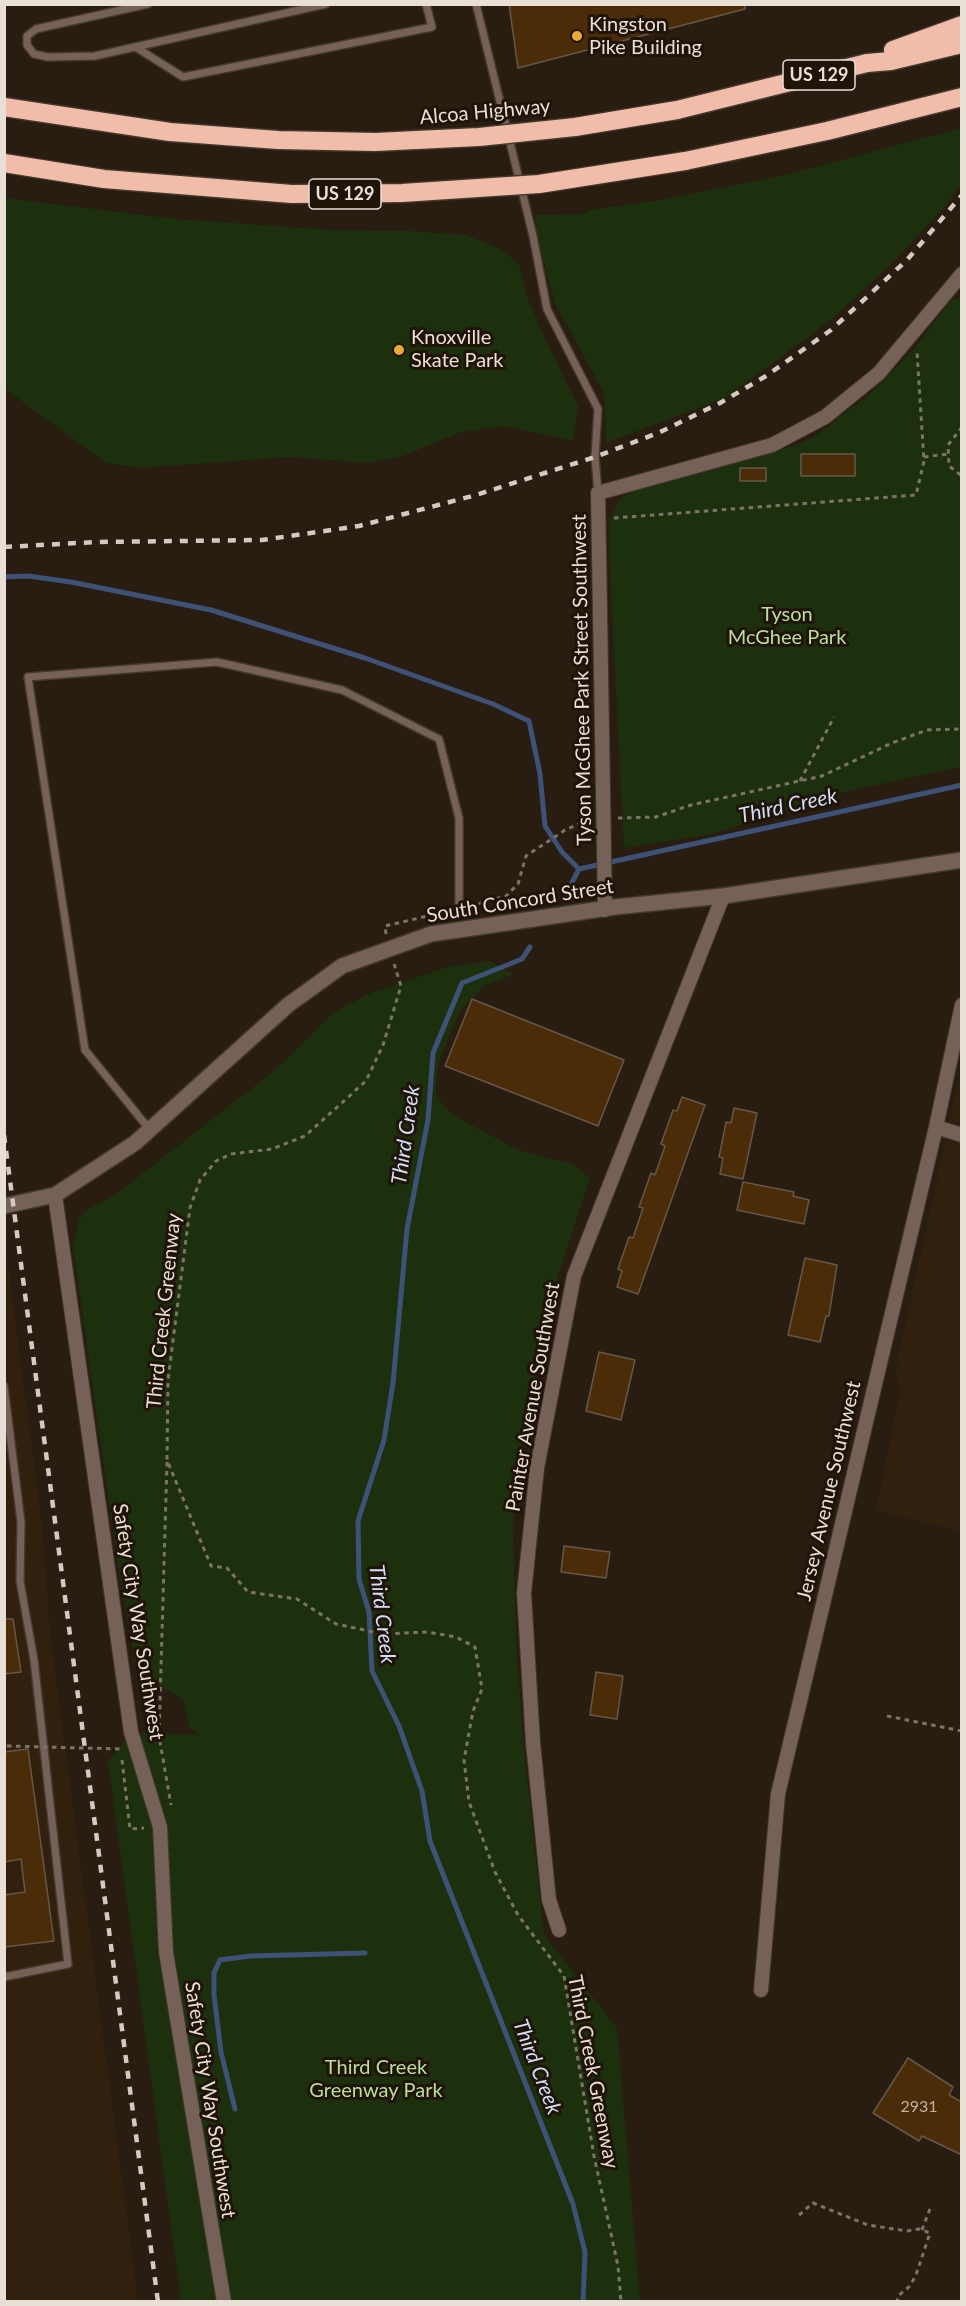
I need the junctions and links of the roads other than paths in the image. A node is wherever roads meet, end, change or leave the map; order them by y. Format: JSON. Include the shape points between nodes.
{"nodes":[{"id":1,"x":148,"y":4,"type":"edge"},
{"id":2,"x":326,"y":4,"type":"edge"},
{"id":3,"x":426,"y":4,"type":"edge"},
{"id":4,"x":476,"y":4,"type":"edge"},
{"id":5,"x":962,"y":25,"type":"edge"},
{"id":6,"x":962,"y":44,"type":"edge"},
{"id":7,"x":137,"y":48,"type":"junction"},
{"id":8,"x":867,"y":63,"type":"junction"},
{"id":9,"x":959,"y":98,"type":"edge"},
{"id":10,"x":4,"y":108,"type":"edge"},
{"id":11,"x":4,"y":163,"type":"edge"},
{"id":12,"x":962,"y":274,"type":"edge"},
{"id":13,"x":598,"y":493,"type":"junction"},
{"id":14,"x":962,"y":860,"type":"edge"},
{"id":15,"x":723,"y":896,"type":"junction"},
{"id":16,"x":459,"y":909,"type":"road end"},
{"id":17,"x":605,"y":910,"type":"junction"},
{"id":18,"x":962,"y":1005,"type":"edge"},
{"id":19,"x":936,"y":1127,"type":"junction"},
{"id":20,"x":150,"y":1130,"type":"junction"},
{"id":21,"x":962,"y":1135,"type":"edge"},
{"id":22,"x":55,"y":1195,"type":"junction"},
{"id":23,"x":4,"y":1206,"type":"edge"},
{"id":24,"x":4,"y":1386,"type":"edge"},
{"id":25,"x":559,"y":1930,"type":"dead end"},
{"id":26,"x":4,"y":1977,"type":"edge"},
{"id":27,"x":760,"y":1990,"type":"dead end"},
{"id":28,"x":224,"y":2301,"type":"edge"}],
"edges":[{"from":1,"to":7,"type":"lane","via":[[36,29],[27,36],[27,45],[34,54],[48,57],[95,56]]},
{"from":2,"to":7,"type":"lane"},
{"from":3,"to":7,"type":"lane","via":[[432,27],[183,77]]},
{"from":4,"to":13,"type":"lane","via":[[547,309],[598,409]]},
{"from":5,"to":8,"type":"highway"},
{"from":6,"to":8,"type":"highway","name":"Alcoa Highway","number":"US 129"},
{"from":8,"to":10,"type":"highway","name":"Alcoa Highway","number":"US 129","bridge":true,"via":[[677,110],[576,127],[479,137],[375,142],[278,140],[170,132]]},
{"from":9,"to":11,"type":"highway","number":"US 129","bridge":true,"via":[[685,161],[539,184],[402,193],[292,194],[104,179]]},
{"from":12,"to":13,"type":"street","name":"Tyson McGhee Park Street Southwest","via":[[879,373],[825,417],[772,445]]},
{"from":13,"to":17,"type":"street","name":"Tyson McGhee Park Street Southwest"},
{"from":14,"to":15,"type":"street","name":"South Concord Street"},
{"from":15,"to":17,"type":"street","name":"South Concord Street"},
{"from":15,"to":25,"type":"street","name":"Painter Avenue Southwest","via":[[574,1276],[537,1468],[524,1593],[533,1743],[548,1889]]},
{"from":16,"to":20,"type":"lane","via":[[459,818],[439,739],[342,690],[217,662],[28,677],[85,1050]]},
{"from":17,"to":20,"type":"street","name":"South Concord Street","via":[[430,933],[342,966],[288,1005]]},
{"from":18,"to":19,"type":"street","name":"Jersey Avenue Southwest"},
{"from":19,"to":21,"type":"street"},
{"from":19,"to":27,"type":"street","name":"Jersey Avenue Southwest","via":[[778,1794]]},
{"from":20,"to":22,"type":"street","name":"South Concord Street"},
{"from":22,"to":23,"type":"street","name":"South Concord Street"},
{"from":22,"to":28,"type":"street","name":"Safety City Way Southwest","via":[[131,1732],[160,1827],[166,1952]]},
{"from":24,"to":26,"type":"lane","via":[[21,1522],[20,1581],[38,1692],[68,1964]]}]}
